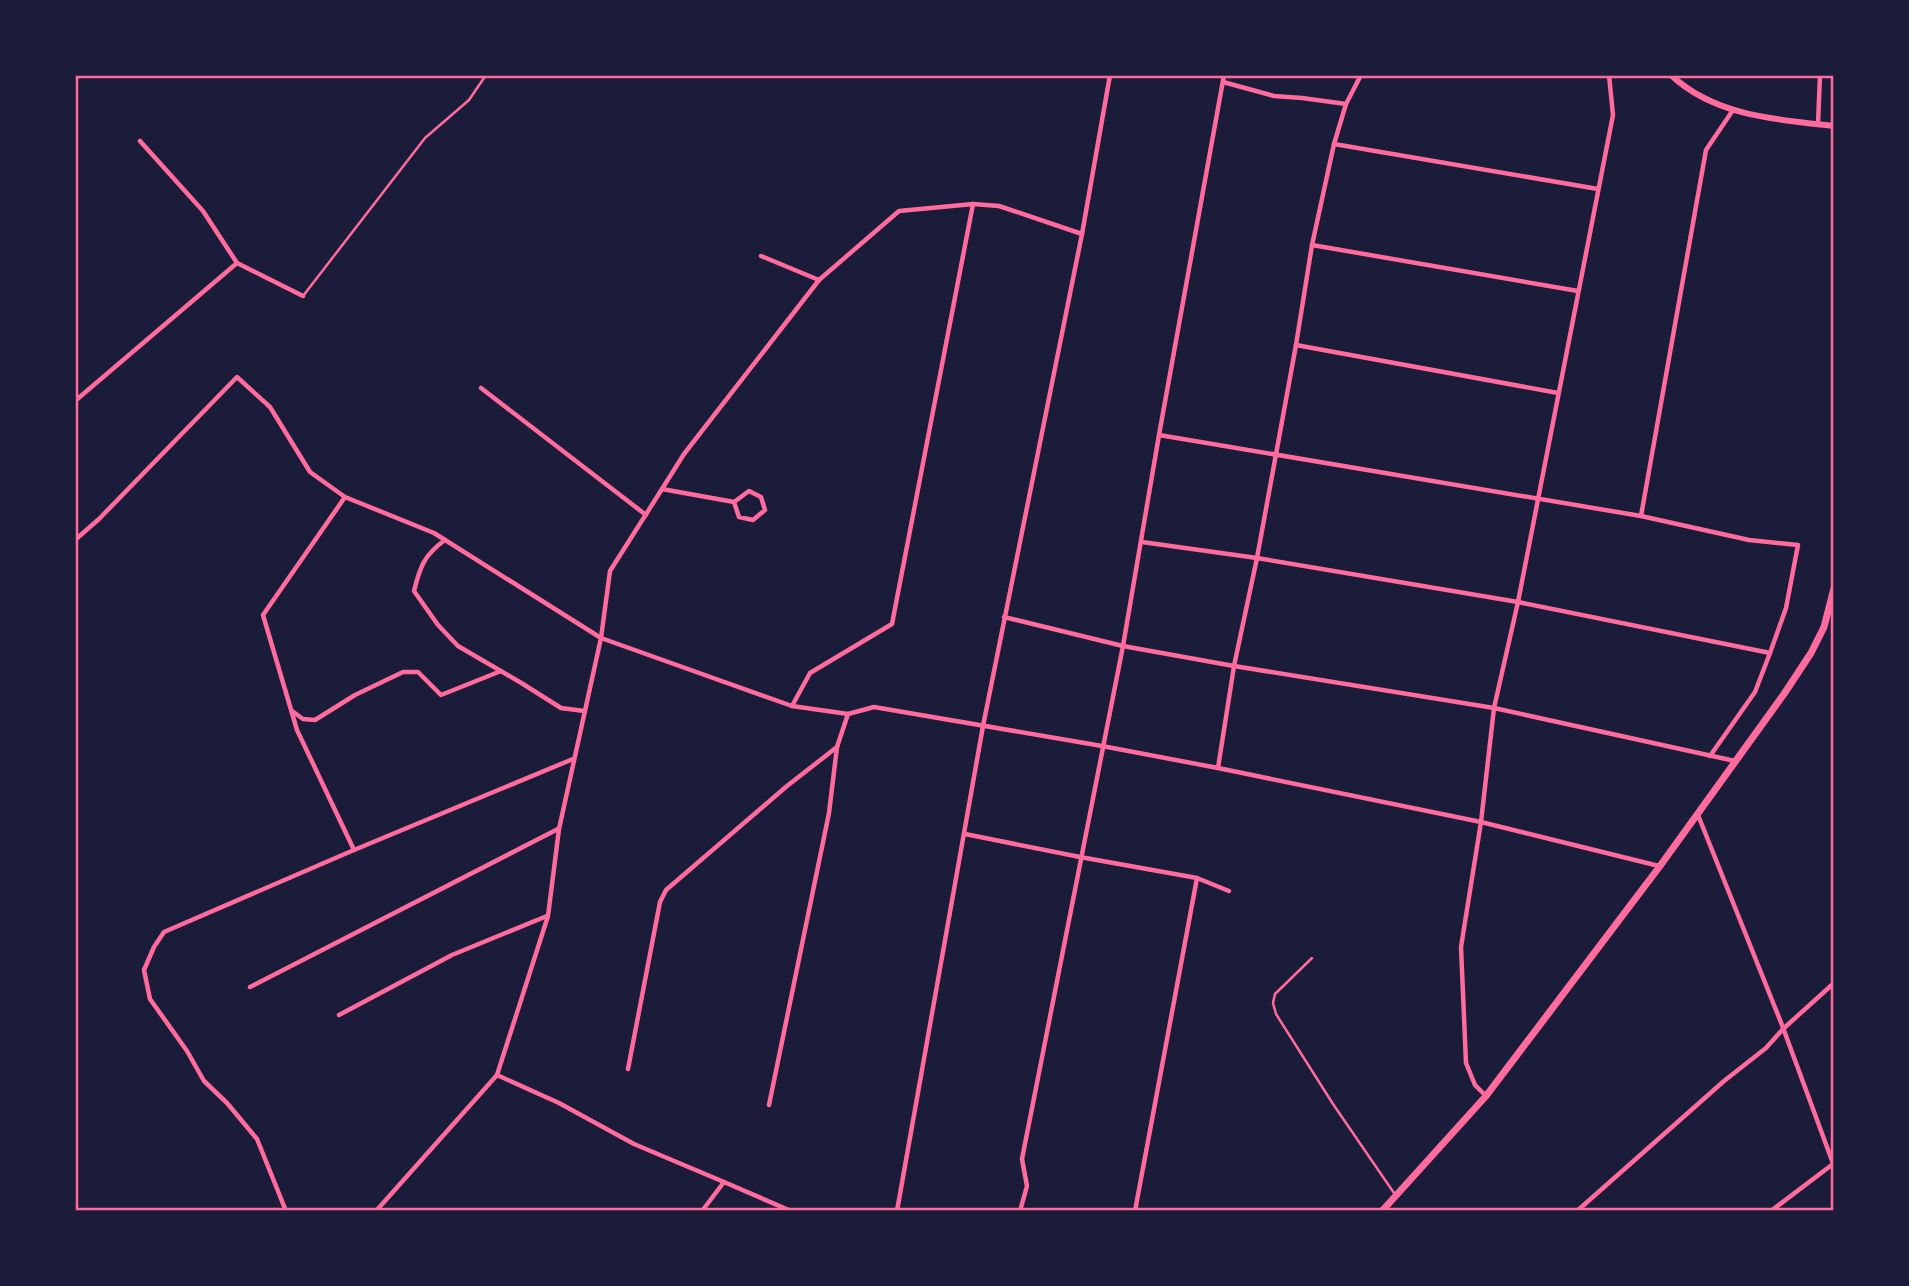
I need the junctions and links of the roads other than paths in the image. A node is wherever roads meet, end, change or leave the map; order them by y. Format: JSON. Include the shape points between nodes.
{"nodes":[{"id":1,"x":486,"y":75,"type":"edge"},
{"id":2,"x":1111,"y":75,"type":"edge"},
{"id":3,"x":1224,"y":75,"type":"edge"},
{"id":4,"x":1361,"y":75,"type":"edge"},
{"id":5,"x":1609,"y":75,"type":"edge"},
{"id":6,"x":1671,"y":75,"type":"edge"},
{"id":7,"x":1820,"y":75,"type":"edge"},
{"id":8,"x":1223,"y":82,"type":"junction"},
{"id":9,"x":1346,"y":104,"type":"junction"},
{"id":10,"x":1733,"y":110,"type":"junction"},
{"id":11,"x":1818,"y":124,"type":"junction"},
{"id":12,"x":1834,"y":126,"type":"edge"},
{"id":13,"x":140,"y":141,"type":"dead end"},
{"id":14,"x":1334,"y":144,"type":"junction"},
{"id":15,"x":1598,"y":189,"type":"junction"},
{"id":16,"x":973,"y":204,"type":"junction"},
{"id":17,"x":1082,"y":234,"type":"junction"},
{"id":18,"x":1312,"y":245,"type":"junction"},
{"id":19,"x":761,"y":256,"type":"dead end"},
{"id":20,"x":237,"y":263,"type":"junction"},
{"id":21,"x":818,"y":280,"type":"junction"},
{"id":22,"x":1578,"y":292,"type":"junction"},
{"id":23,"x":303,"y":296,"type":"joint"},
{"id":24,"x":1296,"y":345,"type":"junction"},
{"id":25,"x":481,"y":388,"type":"dead end"},
{"id":26,"x":1558,"y":393,"type":"junction"},
{"id":27,"x":75,"y":401,"type":"edge"},
{"id":28,"x":1159,"y":435,"type":"junction"},
{"id":29,"x":1275,"y":455,"type":"junction"},
{"id":30,"x":662,"y":489,"type":"junction"},
{"id":31,"x":345,"y":497,"type":"junction"},
{"id":32,"x":1537,"y":499,"type":"junction"},
{"id":33,"x":734,"y":502,"type":"junction"},
{"id":34,"x":646,"y":515,"type":"junction"},
{"id":35,"x":1641,"y":516,"type":"junction"},
{"id":36,"x":75,"y":540,"type":"edge"},
{"id":37,"x":444,"y":540,"type":"junction"},
{"id":38,"x":1142,"y":542,"type":"junction"},
{"id":39,"x":1257,"y":558,"type":"junction"},
{"id":40,"x":1834,"y":588,"type":"edge"},
{"id":41,"x":1518,"y":603,"type":"junction"},
{"id":42,"x":1831,"y":607,"type":"edge"},
{"id":43,"x":1004,"y":617,"type":"junction"},
{"id":44,"x":601,"y":639,"type":"junction"},
{"id":45,"x":1123,"y":646,"type":"junction"},
{"id":46,"x":1770,"y":653,"type":"junction"},
{"id":47,"x":1234,"y":666,"type":"junction"},
{"id":48,"x":500,"y":671,"type":"junction"},
{"id":49,"x":792,"y":706,"type":"junction"},
{"id":50,"x":1494,"y":708,"type":"junction"},
{"id":51,"x":291,"y":711,"type":"junction"},
{"id":52,"x":584,"y":711,"type":"junction"},
{"id":53,"x":848,"y":714,"type":"junction"},
{"id":54,"x":983,"y":726,"type":"junction"},
{"id":55,"x":1102,"y":746,"type":"junction"},
{"id":56,"x":836,"y":747,"type":"junction"},
{"id":57,"x":1710,"y":756,"type":"junction"},
{"id":58,"x":573,"y":758,"type":"junction"},
{"id":59,"x":1736,"y":761,"type":"junction"},
{"id":60,"x":1218,"y":768,"type":"junction"},
{"id":61,"x":1697,"y":813,"type":"junction"},
{"id":62,"x":1481,"y":822,"type":"junction"},
{"id":63,"x":559,"y":829,"type":"junction"},
{"id":64,"x":965,"y":834,"type":"junction"},
{"id":65,"x":354,"y":850,"type":"junction"},
{"id":66,"x":1080,"y":857,"type":"junction"},
{"id":67,"x":1660,"y":866,"type":"junction"},
{"id":68,"x":1197,"y":878,"type":"junction"},
{"id":69,"x":1229,"y":891,"type":"dead end"},
{"id":70,"x":548,"y":916,"type":"junction"},
{"id":71,"x":1312,"y":958,"type":"dead end"},
{"id":72,"x":1834,"y":984,"type":"edge"},
{"id":73,"x":250,"y":987,"type":"dead end"},
{"id":74,"x":339,"y":1015,"type":"dead end"},
{"id":75,"x":1783,"y":1029,"type":"junction"},
{"id":76,"x":628,"y":1069,"type":"dead end"},
{"id":77,"x":497,"y":1075,"type":"junction"},
{"id":78,"x":1486,"y":1096,"type":"junction"},
{"id":79,"x":769,"y":1105,"type":"dead end"},
{"id":80,"x":1833,"y":1165,"type":"edge"},
{"id":81,"x":724,"y":1182,"type":"junction"},
{"id":82,"x":1396,"y":1196,"type":"junction"},
{"id":83,"x":285,"y":1211,"type":"edge"},
{"id":84,"x":376,"y":1211,"type":"edge"},
{"id":85,"x":702,"y":1211,"type":"edge"},
{"id":86,"x":792,"y":1211,"type":"edge"},
{"id":87,"x":897,"y":1211,"type":"edge"},
{"id":88,"x":1020,"y":1211,"type":"edge"},
{"id":89,"x":1135,"y":1211,"type":"edge"},
{"id":90,"x":1382,"y":1211,"type":"edge"},
{"id":91,"x":1577,"y":1211,"type":"edge"},
{"id":92,"x":1770,"y":1211,"type":"edge"}],
"edges":[{"from":1,"to":23,"type":"lane","via":[[469,100],[425,138]]},
{"from":2,"to":17,"type":"street"},
{"from":3,"to":8,"type":"street"},
{"from":4,"to":9,"type":"street"},
{"from":5,"to":15,"type":"street","via":[[1613,115]]},
{"from":6,"to":10,"type":"street","via":[[1694,94]]},
{"from":7,"to":11,"type":"street"},
{"from":8,"to":9,"type":"street","via":[[1274,96]]},
{"from":8,"to":28,"type":"street"},
{"from":9,"to":14,"type":"street"},
{"from":10,"to":11,"type":"street"},
{"from":10,"to":35,"type":"street","via":[[1706,150]]},
{"from":11,"to":12,"type":"street"},
{"from":13,"to":20,"type":"street","via":[[203,211]]},
{"from":14,"to":15,"type":"street"},
{"from":14,"to":18,"type":"street"},
{"from":15,"to":22,"type":"street"},
{"from":16,"to":17,"type":"street","via":[[999,206]]},
{"from":16,"to":21,"type":"street","via":[[899,211]]},
{"from":16,"to":49,"type":"street","via":[[892,624],[810,673]]},
{"from":17,"to":43,"type":"street"},
{"from":18,"to":22,"type":"street"},
{"from":18,"to":24,"type":"street"},
{"from":19,"to":21,"type":"street"},
{"from":20,"to":23,"type":"street"},
{"from":20,"to":27,"type":"street"},
{"from":21,"to":30,"type":"street"},
{"from":22,"to":26,"type":"street"},
{"from":24,"to":26,"type":"street"},
{"from":24,"to":29,"type":"street"},
{"from":25,"to":34,"type":"street"},
{"from":26,"to":32,"type":"street"},
{"from":28,"to":29,"type":"street"},
{"from":28,"to":38,"type":"street"},
{"from":29,"to":32,"type":"street"},
{"from":29,"to":39,"type":"street"},
{"from":30,"to":33,"type":"street"},
{"from":30,"to":34,"type":"street"},
{"from":31,"to":36,"type":"street","via":[[310,472],[270,407],[237,377]]},
{"from":31,"to":37,"type":"street"},
{"from":31,"to":51,"type":"street","via":[[263,615]]},
{"from":32,"to":35,"type":"street"},
{"from":32,"to":41,"type":"street"},
{"from":33,"to":33,"type":"street","via":[[749,491],[761,497],[765,510],[753,520],[739,517]]},
{"from":34,"to":44,"type":"street","via":[[610,571]]},
{"from":35,"to":46,"type":"street","via":[[1748,540],[1798,545],[1786,608]]},
{"from":37,"to":44,"type":"street"},
{"from":37,"to":48,"type":"street","via":[[420,567],[414,592],[458,646]]},
{"from":38,"to":39,"type":"street"},
{"from":38,"to":45,"type":"street"},
{"from":39,"to":41,"type":"street"},
{"from":39,"to":47,"type":"street"},
{"from":40,"to":42,"type":"main road"},
{"from":41,"to":46,"type":"street"},
{"from":41,"to":50,"type":"street"},
{"from":42,"to":59,"type":"main road","via":[[1811,653]]},
{"from":43,"to":45,"type":"street"},
{"from":43,"to":54,"type":"street"},
{"from":44,"to":49,"type":"street"},
{"from":44,"to":52,"type":"street"},
{"from":45,"to":47,"type":"street"},
{"from":45,"to":55,"type":"street"},
{"from":46,"to":57,"type":"street","via":[[1755,692]]},
{"from":47,"to":50,"type":"street"},
{"from":47,"to":60,"type":"street"},
{"from":48,"to":51,"type":"street","via":[[441,695],[418,672],[403,672],[315,720]]},
{"from":48,"to":52,"type":"street","via":[[561,708]]},
{"from":49,"to":53,"type":"street"},
{"from":50,"to":57,"type":"street"},
{"from":50,"to":62,"type":"street"},
{"from":51,"to":65,"type":"street"},
{"from":52,"to":58,"type":"street"},
{"from":53,"to":54,"type":"street","via":[[874,707]]},
{"from":53,"to":56,"type":"street"},
{"from":54,"to":55,"type":"street"},
{"from":54,"to":64,"type":"street"},
{"from":55,"to":60,"type":"street"},
{"from":55,"to":66,"type":"street"},
{"from":56,"to":76,"type":"street","via":[[666,890]]},
{"from":56,"to":79,"type":"street","via":[[829,813]]},
{"from":57,"to":59,"type":"street"},
{"from":58,"to":63,"type":"street"},
{"from":58,"to":65,"type":"street"},
{"from":59,"to":61,"type":"main road"},
{"from":60,"to":62,"type":"street"},
{"from":61,"to":67,"type":"main road"},
{"from":61,"to":75,"type":"street"},
{"from":62,"to":67,"type":"street"},
{"from":62,"to":78,"type":"street","via":[[1461,947],[1466,1063],[1475,1085]]},
{"from":63,"to":70,"type":"street"},
{"from":63,"to":73,"type":"street"},
{"from":64,"to":66,"type":"street"},
{"from":64,"to":87,"type":"street"},
{"from":65,"to":83,"type":"street","via":[[164,932],[144,970],[150,999],[204,1081],[257,1139]]},
{"from":66,"to":68,"type":"street"},
{"from":66,"to":88,"type":"street","via":[[1022,1159],[1027,1186]]},
{"from":67,"to":78,"type":"main road"},
{"from":68,"to":69,"type":"street"},
{"from":68,"to":89,"type":"street"},
{"from":70,"to":74,"type":"street","via":[[452,956]]},
{"from":70,"to":77,"type":"street"},
{"from":71,"to":82,"type":"lane","via":[[1275,994],[1276,1014]]},
{"from":72,"to":75,"type":"street"},
{"from":75,"to":80,"type":"street"},
{"from":75,"to":91,"type":"street"},
{"from":77,"to":81,"type":"street","via":[[634,1144]]},
{"from":77,"to":84,"type":"street"},
{"from":78,"to":82,"type":"main road"},
{"from":80,"to":92,"type":"street"},
{"from":81,"to":85,"type":"street"},
{"from":81,"to":86,"type":"street"},
{"from":82,"to":90,"type":"main road"}]}
